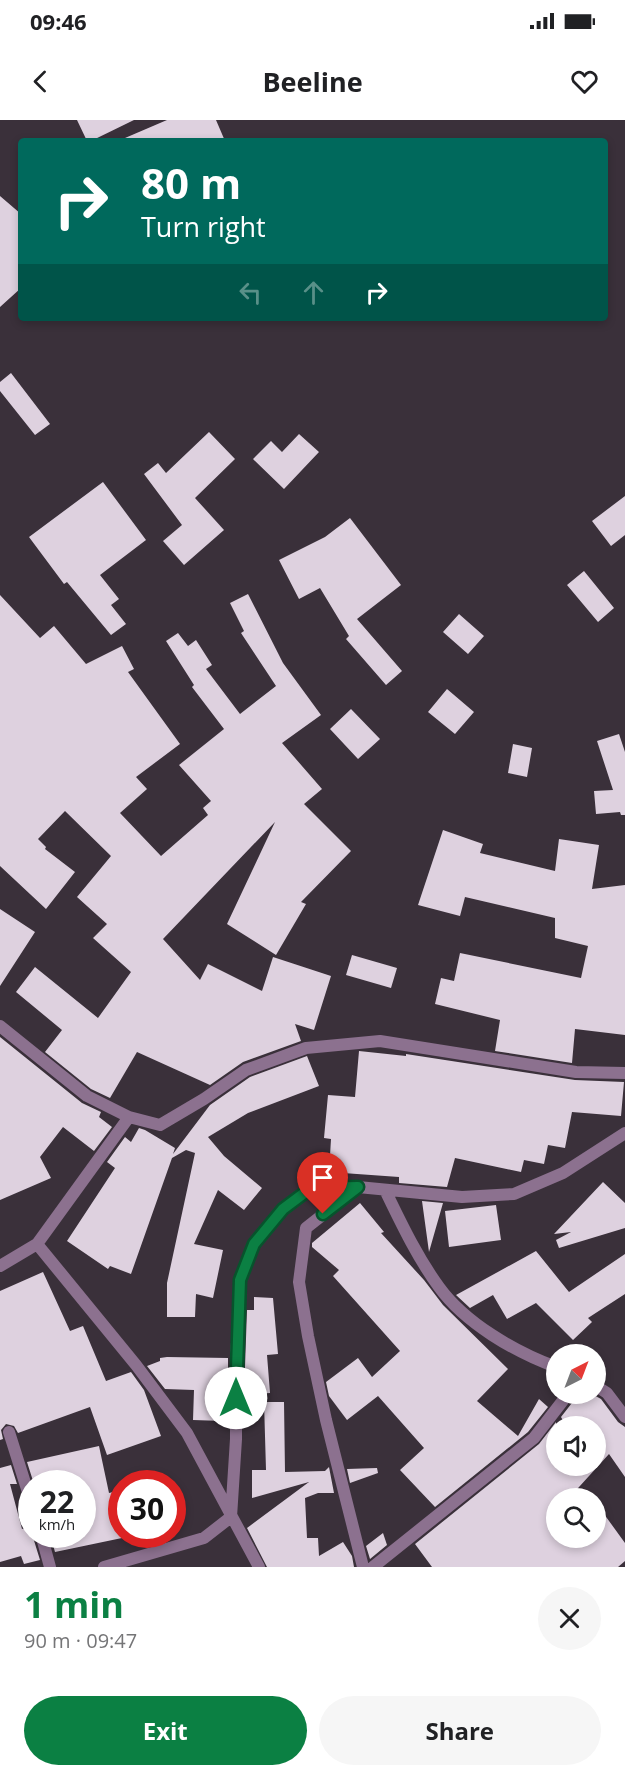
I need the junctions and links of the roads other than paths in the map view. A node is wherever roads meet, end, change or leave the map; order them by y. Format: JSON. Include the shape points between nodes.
{"nodes":[{"id":1,"x":0,"y":1026,"type":"edge"},
{"id":2,"x":625,"y":1072,"type":"edge"},
{"id":3,"x":129,"y":1117,"type":"junction"},
{"id":4,"x":625,"y":1133,"type":"edge"},
{"id":5,"x":358,"y":1187,"type":"junction"},
{"id":6,"x":385,"y":1190,"type":"junction"},
{"id":7,"x":37,"y":1244,"type":"junction"},
{"id":8,"x":0,"y":1266,"type":"edge"},
{"id":9,"x":546,"y":1364,"type":"edge"},
{"id":10,"x":606,"y":1392,"type":"edge"},
{"id":11,"x":560,"y":1404,"type":"edge"},
{"id":12,"x":625,"y":1417,"type":"edge"},
{"id":13,"x":9,"y":1432,"type":"dead end"},
{"id":14,"x":21,"y":1470,"type":"edge"},
{"id":15,"x":231,"y":1517,"type":"junction"},
{"id":16,"x":44,"y":1548,"type":"edge"},
{"id":17,"x":146,"y":1562,"type":"edge"},
{"id":18,"x":50,"y":1567,"type":"edge"},
{"id":19,"x":104,"y":1567,"type":"edge"},
{"id":20,"x":259,"y":1567,"type":"edge"},
{"id":21,"x":363,"y":1567,"type":"edge"},
{"id":22,"x":373,"y":1567,"type":"edge"}],
"edges":[{"from":1,"to":3,"type":"street","via":[[87,1096]]},
{"from":2,"to":3,"type":"street","via":[[576,1072],[380,1041],[306,1048],[246,1070],[160,1125]]},
{"from":3,"to":7,"type":"street"},
{"from":4,"to":6,"type":"street","via":[[563,1173],[514,1194],[462,1197]]},
{"from":5,"to":6,"type":"street"},
{"from":5,"to":15,"type":"street","via":[[311,1188],[283,1209],[254,1244],[240,1280]]},
{"from":5,"to":21,"type":"street","via":[[306,1228],[299,1282],[326,1420]]},
{"from":6,"to":9,"type":"street","via":[[412,1246],[440,1289],[472,1321]]},
{"from":7,"to":8,"type":"street"},
{"from":7,"to":15,"type":"street","via":[[187,1433]]},
{"from":10,"to":12,"type":"street"},
{"from":11,"to":22,"type":"street","via":[[534,1438]]},
{"from":13,"to":14,"type":"street"},
{"from":15,"to":17,"type":"street","via":[[204,1538]]},
{"from":15,"to":20,"type":"street"},
{"from":16,"to":18,"type":"street"},
{"from":17,"to":19,"type":"street"}]}
